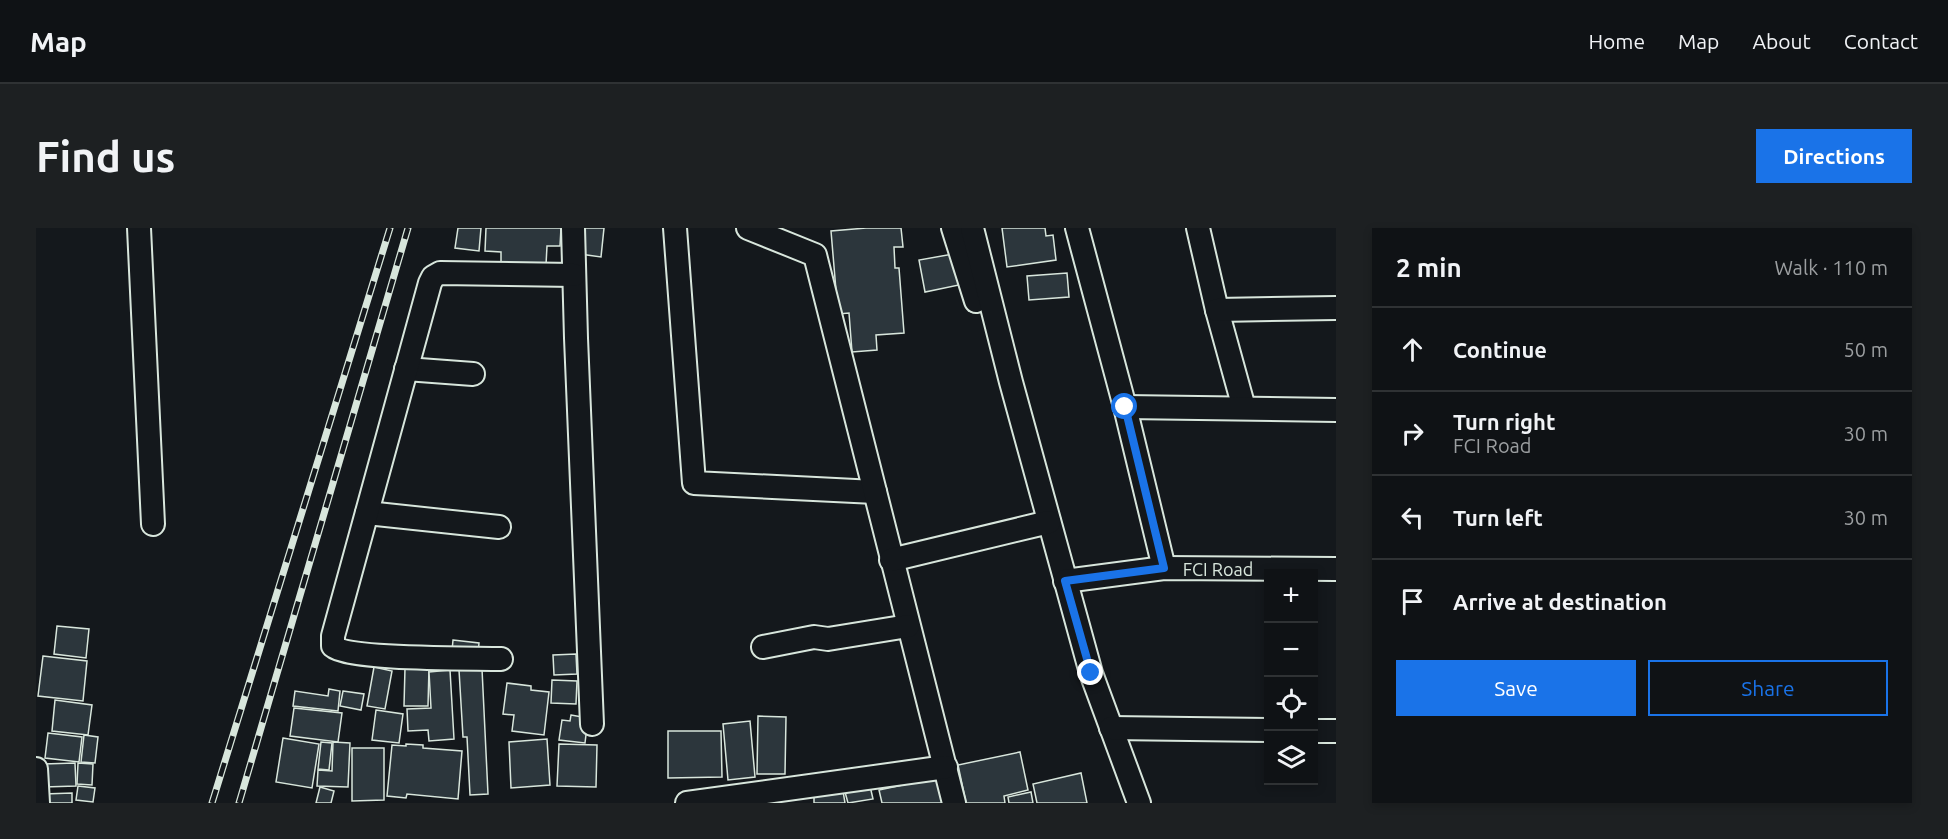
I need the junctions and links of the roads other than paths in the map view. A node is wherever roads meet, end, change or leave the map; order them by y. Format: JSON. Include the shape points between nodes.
{"nodes":[{"id":1,"x":139,"y":228,"type":"edge"},
{"id":2,"x":573,"y":228,"type":"edge"},
{"id":3,"x":675,"y":228,"type":"edge"},
{"id":4,"x":748,"y":228,"type":"edge"},
{"id":5,"x":953,"y":228,"type":"edge"},
{"id":6,"x":972,"y":228,"type":"edge"},
{"id":7,"x":1077,"y":228,"type":"edge"},
{"id":8,"x":1198,"y":228,"type":"edge"},
{"id":9,"x":574,"y":275,"type":"junction"},
{"id":10,"x":1336,"y":308,"type":"edge"},
{"id":11,"x":1217,"y":310,"type":"junction"},
{"id":12,"x":406,"y":369,"type":"junction"},
{"id":13,"x":473,"y":374,"type":"dead end"},
{"id":14,"x":1125,"y":407,"type":"junction"},
{"id":15,"x":1244,"y":408,"type":"junction"},
{"id":16,"x":1336,"y":410,"type":"edge"},
{"id":17,"x":875,"y":492,"type":"junction"},
{"id":18,"x":1041,"y":492,"type":"junction"},
{"id":19,"x":367,"y":513,"type":"junction"},
{"id":20,"x":1049,"y":522,"type":"junction"},
{"id":21,"x":153,"y":524,"type":"dead end"},
{"id":22,"x":499,"y":527,"type":"dead end"},
{"id":23,"x":891,"y":560,"type":"junction"},
{"id":24,"x":1164,"y":568,"type":"junction"},
{"id":25,"x":1336,"y":569,"type":"edge"},
{"id":26,"x":1065,"y":581,"type":"junction"},
{"id":27,"x":908,"y":626,"type":"junction"},
{"id":28,"x":763,"y":647,"type":"dead end"},
{"id":29,"x":501,"y":658,"type":"dead end"},
{"id":30,"x":592,"y":724,"type":"dead end"},
{"id":31,"x":1111,"y":728,"type":"junction"},
{"id":32,"x":1264,"y":730,"type":"edge"},
{"id":33,"x":1318,"y":731,"type":"edge"},
{"id":34,"x":1336,"y":731,"type":"edge"},
{"id":35,"x":946,"y":767,"type":"junction"},
{"id":36,"x":36,"y":769,"type":"edge"},
{"id":37,"x":802,"y":796,"type":"edge"},
{"id":38,"x":38,"y":803,"type":"edge"},
{"id":39,"x":687,"y":803,"type":"edge"},
{"id":40,"x":954,"y":803,"type":"edge"},
{"id":41,"x":1139,"y":803,"type":"edge"}],
"edges":[{"from":1,"to":21,"type":"street"},
{"from":2,"to":9,"type":"street"},
{"from":3,"to":17,"type":"street","via":[[694,483]]},
{"from":4,"to":17,"type":"street","via":[[815,255]]},
{"from":5,"to":18,"type":"street","via":[[1021,460]]},
{"from":6,"to":18,"type":"street"},
{"from":7,"to":14,"type":"street"},
{"from":8,"to":11,"type":"street"},
{"from":9,"to":12,"type":"street","via":[[440,273],[430,283]]},
{"from":9,"to":30,"type":"street"},
{"from":10,"to":11,"type":"street"},
{"from":11,"to":15,"type":"street"},
{"from":12,"to":13,"type":"street"},
{"from":12,"to":19,"type":"street"},
{"from":14,"to":15,"type":"street"},
{"from":14,"to":24,"type":"street"},
{"from":15,"to":16,"type":"street"},
{"from":17,"to":23,"type":"street"},
{"from":18,"to":20,"type":"street"},
{"from":19,"to":22,"type":"street"},
{"from":19,"to":29,"type":"street","via":[[333,646],[384,655]]},
{"from":20,"to":23,"type":"street"},
{"from":20,"to":26,"type":"street"},
{"from":23,"to":27,"type":"street"},
{"from":24,"to":25,"type":"street","name":"FCI Road"},
{"from":24,"to":26,"type":"street","name":"FCI Road"},
{"from":26,"to":31,"type":"street"},
{"from":27,"to":28,"type":"street"},
{"from":27,"to":35,"type":"street"},
{"from":31,"to":32,"type":"street"},
{"from":31,"to":41,"type":"street"},
{"from":33,"to":34,"type":"street"},
{"from":35,"to":37,"type":"street"},
{"from":35,"to":40,"type":"street"},
{"from":36,"to":38,"type":"street"},
{"from":37,"to":39,"type":"street"}]}
